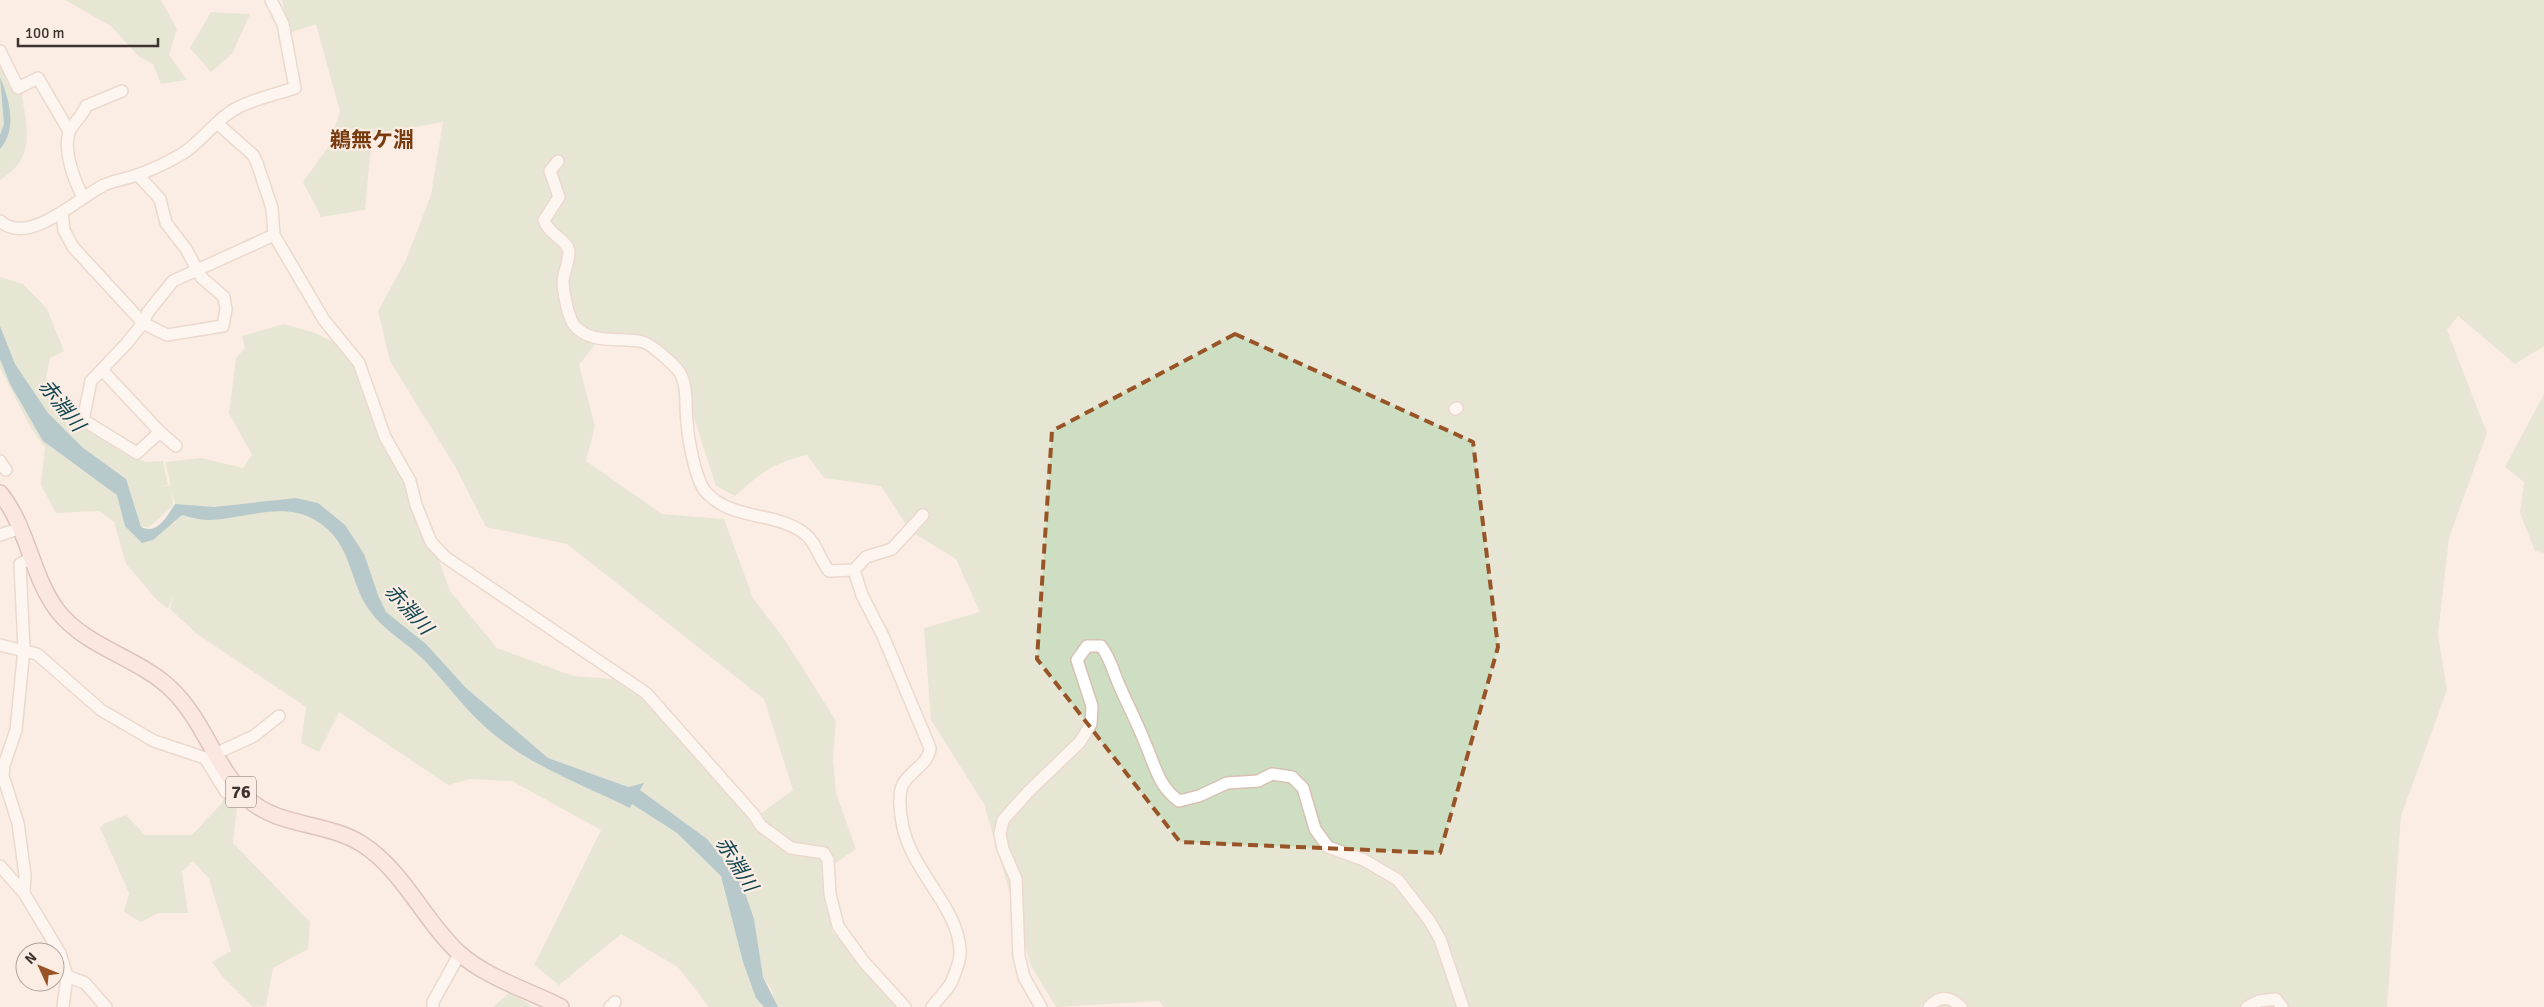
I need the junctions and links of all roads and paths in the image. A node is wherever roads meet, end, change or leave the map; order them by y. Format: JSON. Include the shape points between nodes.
{"nodes":[{"id":1,"x":271,"y":0,"type":"edge"},
{"id":2,"x":0,"y":51,"type":"edge"},
{"id":3,"x":122,"y":91,"type":"dead end"},
{"id":4,"x":217,"y":123,"type":"junction"},
{"id":5,"x":69,"y":131,"type":"junction"},
{"id":6,"x":558,"y":161,"type":"dead end"},
{"id":7,"x":138,"y":175,"type":"junction"},
{"id":8,"x":83,"y":197,"type":"junction"},
{"id":9,"x":62,"y":213,"type":"junction"},
{"id":10,"x":0,"y":221,"type":"edge"},
{"id":11,"x":274,"y":235,"type":"junction"},
{"id":12,"x":198,"y":270,"type":"junction"},
{"id":13,"x":143,"y":323,"type":"junction"},
{"id":14,"x":103,"y":371,"type":"junction"},
{"id":15,"x":160,"y":432,"type":"junction"},
{"id":16,"x":176,"y":446,"type":"dead end"},
{"id":17,"x":0,"y":493,"type":"edge"},
{"id":18,"x":923,"y":515,"type":"dead end"},
{"id":19,"x":21,"y":528,"type":"junction"},
{"id":20,"x":0,"y":535,"type":"edge"},
{"id":21,"x":33,"y":557,"type":"junction"},
{"id":22,"x":854,"y":570,"type":"junction"},
{"id":23,"x":0,"y":645,"type":"edge"},
{"id":24,"x":24,"y":649,"type":"junction"},
{"id":25,"x":278,"y":716,"type":"dead end"},
{"id":26,"x":217,"y":753,"type":"junction"},
{"id":27,"x":242,"y":793,"type":"junction"},
{"id":28,"x":0,"y":866,"type":"edge"},
{"id":29,"x":24,"y":893,"type":"junction"},
{"id":30,"x":460,"y":953,"type":"junction"},
{"id":31,"x":67,"y":976,"type":"junction"},
{"id":32,"x":63,"y":1007,"type":"edge"},
{"id":33,"x":106,"y":1007,"type":"edge"},
{"id":34,"x":434,"y":1007,"type":"edge"},
{"id":35,"x":561,"y":1007,"type":"edge"},
{"id":36,"x":905,"y":1007,"type":"edge"},
{"id":37,"x":932,"y":1007,"type":"edge"},
{"id":38,"x":1041,"y":1007,"type":"edge"},
{"id":39,"x":1463,"y":1007,"type":"edge"},
{"id":40,"x":1929,"y":1007,"type":"edge"},
{"id":41,"x":1961,"y":1007,"type":"edge"},
{"id":42,"x":2247,"y":1007,"type":"edge"},
{"id":43,"x":2282,"y":1007,"type":"edge"}],
"edges":[{"from":1,"to":4,"type":"street","via":[[283,24],[295,88],[240,106]]},
{"from":2,"to":5,"type":"street","via":[[18,88],[38,78]]},
{"from":3,"to":5,"type":"street","via":[[86,106],[83,116]]},
{"from":4,"to":7,"type":"street","via":[[181,154]]},
{"from":4,"to":11,"type":"street","via":[[258,163],[272,208]]},
{"from":5,"to":8,"type":"street","via":[[68,154]]},
{"from":6,"to":22,"type":"street","via":[[550,171],[559,197],[544,220],[549,232],[560,239],[569,251],[563,283],[574,325],[604,339],[645,342],[680,373],[687,424],[704,490],[723,506],[792,525],[806,534],[829,571]]},
{"from":7,"to":8,"type":"street","via":[[106,184]]},
{"from":7,"to":12,"type":"street","via":[[160,199],[166,223]]},
{"from":8,"to":9,"type":"street"},
{"from":9,"to":10,"type":"street","via":[[26,228],[4,225]]},
{"from":9,"to":13,"type":"street","via":[[64,230],[73,246]]},
{"from":11,"to":12,"type":"street"},
{"from":11,"to":36,"type":"street","via":[[324,320],[359,363],[385,436],[410,481],[431,542],[445,558],[646,693],[761,826],[791,848],[824,853],[828,860],[830,894],[838,926],[864,962]]},
{"from":12,"to":13,"type":"street","via":[[173,281]]},
{"from":12,"to":13,"type":"street","via":[[201,277],[224,297],[223,326],[167,336]]},
{"from":13,"to":14,"type":"street"},
{"from":14,"to":15,"type":"street"},
{"from":14,"to":15,"type":"street","via":[[91,381],[83,420],[137,453]]},
{"from":15,"to":16,"type":"street"},
{"from":17,"to":19,"type":"main road","number":"76"},
{"from":18,"to":22,"type":"street","via":[[892,549],[866,557]]},
{"from":19,"to":20,"type":"street"},
{"from":19,"to":21,"type":"main road","number":"76"},
{"from":21,"to":24,"type":"street","via":[[20,564]]},
{"from":21,"to":26,"type":"main road","number":"76","via":[[58,611],[81,632],[170,688],[187,705]]},
{"from":22,"to":37,"type":"street","via":[[930,748],[930,755],[903,784],[902,821],[907,844],[950,918],[961,951],[950,984]]},
{"from":23,"to":24,"type":"street"},
{"from":24,"to":27,"type":"street","via":[[37,654],[101,710],[154,741],[205,758],[226,792]]},
{"from":24,"to":29,"type":"street","via":[[16,730],[3,776],[18,823],[25,875]]},
{"from":25,"to":26,"type":"street","via":[[254,736]]},
{"from":26,"to":27,"type":"main road","number":"76"},
{"from":27,"to":30,"type":"main road","number":"76","via":[[271,812],[362,843],[392,872]]},
{"from":28,"to":29,"type":"street"},
{"from":29,"to":31,"type":"street","via":[[60,953]]},
{"from":30,"to":34,"type":"street","via":[[433,1002]]},
{"from":30,"to":35,"type":"main road","number":"76","via":[[483,970]]},
{"from":31,"to":32,"type":"street"},
{"from":31,"to":33,"type":"street","via":[[85,983]]},
{"from":38,"to":39,"type":"street","via":[[1024,977],[1019,956],[1016,879],[1000,834],[1003,820],[1080,742],[1091,724],[1092,706],[1077,660],[1087,646],[1101,646],[1111,659],[1160,783],[1168,794],[1179,801],[1227,783],[1258,780],[1272,774],[1292,777],[1303,788],[1315,829],[1328,847],[1364,860],[1398,880],[1430,920],[1440,939]]},
{"from":40,"to":41,"type":"street","via":[[1936,1000],[1945,998]]},
{"from":42,"to":43,"type":"street","via":[[2259,1001],[2276,999]]}]}
